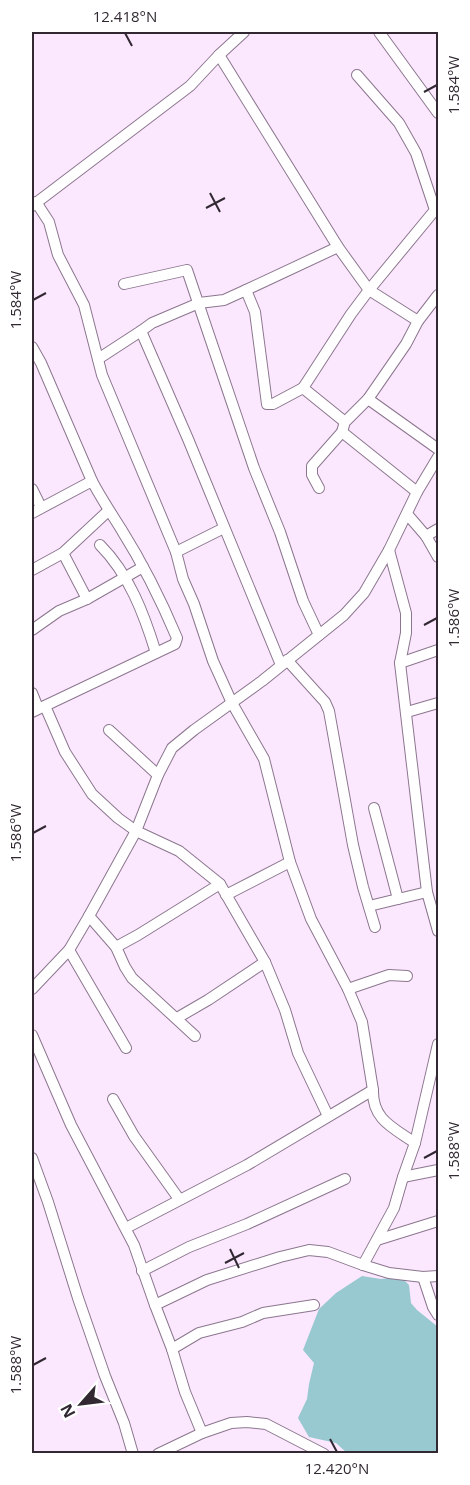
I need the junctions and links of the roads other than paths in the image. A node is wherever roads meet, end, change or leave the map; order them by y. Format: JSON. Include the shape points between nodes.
{"nodes":[{"id":1,"x":244,"y":32,"type":"edge"},
{"id":2,"x":380,"y":32,"type":"edge"},
{"id":3,"x":219,"y":55,"type":"junction"},
{"id":4,"x":357,"y":75,"type":"dead end"},
{"id":5,"x":438,"y":112,"type":"edge"},
{"id":6,"x":34,"y":204,"type":"edge"},
{"id":7,"x":437,"y":211,"type":"edge"},
{"id":8,"x":338,"y":247,"type":"junction"},
{"id":9,"x":124,"y":284,"type":"dead end"},
{"id":10,"x":246,"y":290,"type":"junction"},
{"id":11,"x":369,"y":290,"type":"junction"},
{"id":12,"x":438,"y":295,"type":"edge"},
{"id":13,"x":199,"y":303,"type":"junction"},
{"id":14,"x":418,"y":321,"type":"junction"},
{"id":15,"x":141,"y":331,"type":"junction"},
{"id":16,"x":32,"y":347,"type":"edge"},
{"id":17,"x":98,"y":359,"type":"junction"},
{"id":18,"x":303,"y":388,"type":"junction"},
{"id":19,"x":368,"y":399,"type":"junction"},
{"id":20,"x":344,"y":427,"type":"junction"},
{"id":21,"x":438,"y":449,"type":"edge"},
{"id":22,"x":438,"y":457,"type":"edge"},
{"id":23,"x":92,"y":481,"type":"junction"},
{"id":24,"x":319,"y":488,"type":"dead end"},
{"id":25,"x":32,"y":489,"type":"edge"},
{"id":26,"x":417,"y":492,"type":"junction"},
{"id":27,"x":36,"y":510,"type":"edge"},
{"id":28,"x":108,"y":511,"type":"junction"},
{"id":29,"x":407,"y":514,"type":"junction"},
{"id":30,"x":224,"y":528,"type":"junction"},
{"id":31,"x":438,"y":529,"type":"edge"},
{"id":32,"x":426,"y":536,"type":"junction"},
{"id":33,"x":100,"y":545,"type":"dead end"},
{"id":34,"x":389,"y":550,"type":"junction"},
{"id":35,"x":176,"y":552,"type":"junction"},
{"id":36,"x":63,"y":553,"type":"junction"},
{"id":37,"x":438,"y":557,"type":"edge"},
{"id":38,"x":143,"y":567,"type":"junction"},
{"id":39,"x":32,"y":570,"type":"edge"},
{"id":40,"x":126,"y":578,"type":"junction"},
{"id":41,"x":87,"y":599,"type":"junction"},
{"id":42,"x":32,"y":630,"type":"edge"},
{"id":43,"x":319,"y":635,"type":"junction"},
{"id":44,"x":438,"y":650,"type":"edge"},
{"id":45,"x":156,"y":653,"type":"junction"},
{"id":46,"x":284,"y":663,"type":"junction"},
{"id":47,"x":400,"y":663,"type":"junction"},
{"id":48,"x":32,"y":693,"type":"edge"},
{"id":49,"x":438,"y":703,"type":"edge"},
{"id":50,"x":232,"y":704,"type":"junction"},
{"id":51,"x":38,"y":709,"type":"edge"},
{"id":52,"x":407,"y":712,"type":"junction"},
{"id":53,"x":109,"y":730,"type":"dead end"},
{"id":54,"x":158,"y":775,"type":"junction"},
{"id":55,"x":374,"y":808,"type":"dead end"},
{"id":56,"x":136,"y":831,"type":"junction"},
{"id":57,"x":290,"y":862,"type":"junction"},
{"id":58,"x":220,"y":884,"type":"junction"},
{"id":59,"x":427,"y":892,"type":"junction"},
{"id":60,"x":226,"y":895,"type":"junction"},
{"id":61,"x":398,"y":899,"type":"junction"},
{"id":62,"x":369,"y":906,"type":"junction"},
{"id":63,"x":89,"y":916,"type":"junction"},
{"id":64,"x":375,"y":927,"type":"dead end"},
{"id":65,"x":438,"y":931,"type":"edge"},
{"id":66,"x":116,"y":947,"type":"junction"},
{"id":67,"x":69,"y":950,"type":"junction"},
{"id":68,"x":265,"y":962,"type":"junction"},
{"id":69,"x":407,"y":976,"type":"dead end"},
{"id":70,"x":32,"y":988,"type":"edge"},
{"id":71,"x":348,"y":989,"type":"junction"},
{"id":72,"x":177,"y":1018,"type":"junction"},
{"id":73,"x":32,"y":1035,"type":"edge"},
{"id":74,"x":195,"y":1036,"type":"dead end"},
{"id":75,"x":438,"y":1044,"type":"edge"},
{"id":76,"x":126,"y":1048,"type":"dead end"},
{"id":77,"x":373,"y":1090,"type":"junction"},
{"id":78,"x":113,"y":1099,"type":"dead end"},
{"id":79,"x":328,"y":1116,"type":"junction"},
{"id":80,"x":415,"y":1143,"type":"junction"},
{"id":81,"x":32,"y":1158,"type":"edge"},
{"id":82,"x":438,"y":1170,"type":"edge"},
{"id":83,"x":403,"y":1177,"type":"junction"},
{"id":84,"x":345,"y":1179,"type":"dead end"},
{"id":85,"x":179,"y":1200,"type":"junction"},
{"id":86,"x":438,"y":1221,"type":"edge"},
{"id":87,"x":126,"y":1228,"type":"junction"},
{"id":88,"x":377,"y":1240,"type":"junction"},
{"id":89,"x":363,"y":1265,"type":"junction"},
{"id":90,"x":142,"y":1271,"type":"junction"},
{"id":91,"x":438,"y":1276,"type":"edge"},
{"id":92,"x":423,"y":1277,"type":"junction"},
{"id":93,"x":155,"y":1305,"type":"junction"},
{"id":94,"x":314,"y":1305,"type":"dead end"},
{"id":95,"x":438,"y":1315,"type":"edge"},
{"id":96,"x":172,"y":1349,"type":"junction"},
{"id":97,"x":202,"y":1433,"type":"junction"},
{"id":98,"x":133,"y":1454,"type":"edge"},
{"id":99,"x":158,"y":1454,"type":"edge"},
{"id":100,"x":324,"y":1454,"type":"edge"}],
"edges":[{"from":1,"to":3,"type":"street"},
{"from":2,"to":5,"type":"street"},
{"from":3,"to":6,"type":"street","via":[[190,86]]},
{"from":3,"to":8,"type":"street"},
{"from":4,"to":7,"type":"street","via":[[399,123],[416,153]]},
{"from":6,"to":17,"type":"street","via":[[49,222],[61,261],[84,305]]},
{"from":7,"to":11,"type":"street"},
{"from":8,"to":10,"type":"street"},
{"from":8,"to":11,"type":"street"},
{"from":9,"to":13,"type":"street","via":[[187,270]]},
{"from":10,"to":13,"type":"street","via":[[224,300]]},
{"from":10,"to":18,"type":"street","via":[[255,312],[267,404]]},
{"from":11,"to":14,"type":"street"},
{"from":11,"to":18,"type":"street"},
{"from":12,"to":14,"type":"street"},
{"from":13,"to":15,"type":"street"},
{"from":13,"to":43,"type":"street","via":[[254,468]]},
{"from":14,"to":19,"type":"street"},
{"from":15,"to":17,"type":"street"},
{"from":15,"to":30,"type":"street"},
{"from":16,"to":23,"type":"street"},
{"from":17,"to":35,"type":"street"},
{"from":18,"to":20,"type":"street"},
{"from":19,"to":20,"type":"street"},
{"from":19,"to":21,"type":"street"},
{"from":20,"to":24,"type":"street","via":[[312,466]]},
{"from":20,"to":26,"type":"street"},
{"from":22,"to":26,"type":"street"},
{"from":23,"to":27,"type":"street"},
{"from":23,"to":28,"type":"street"},
{"from":25,"to":27,"type":"street"},
{"from":26,"to":29,"type":"street"},
{"from":28,"to":36,"type":"street"},
{"from":28,"to":38,"type":"street"},
{"from":29,"to":32,"type":"street"},
{"from":29,"to":34,"type":"street"},
{"from":30,"to":35,"type":"street"},
{"from":30,"to":46,"type":"street"},
{"from":31,"to":32,"type":"street"},
{"from":32,"to":37,"type":"street"},
{"from":33,"to":40,"type":"street"},
{"from":34,"to":43,"type":"street","via":[[364,593]]},
{"from":34,"to":47,"type":"street","via":[[406,613]]},
{"from":35,"to":50,"type":"street"},
{"from":36,"to":39,"type":"street"},
{"from":36,"to":41,"type":"street"},
{"from":38,"to":40,"type":"street"},
{"from":38,"to":45,"type":"street","via":[[177,638],[175,644]]},
{"from":40,"to":41,"type":"street"},
{"from":40,"to":45,"type":"street"},
{"from":41,"to":42,"type":"street","via":[[59,611]]},
{"from":43,"to":46,"type":"street"},
{"from":44,"to":47,"type":"street"},
{"from":45,"to":51,"type":"street"},
{"from":46,"to":50,"type":"street"},
{"from":46,"to":62,"type":"street","via":[[326,702],[353,845]]},
{"from":47,"to":52,"type":"street"},
{"from":48,"to":51,"type":"street"},
{"from":49,"to":52,"type":"street"},
{"from":50,"to":54,"type":"street","via":[[172,748]]},
{"from":50,"to":57,"type":"street","via":[[264,759]]},
{"from":51,"to":56,"type":"street","via":[[92,794]]},
{"from":52,"to":59,"type":"street"},
{"from":53,"to":54,"type":"street"},
{"from":54,"to":56,"type":"street"},
{"from":55,"to":61,"type":"street"},
{"from":56,"to":58,"type":"street","via":[[179,851]]},
{"from":56,"to":63,"type":"street"},
{"from":57,"to":60,"type":"street"},
{"from":57,"to":71,"type":"street","via":[[311,920]]},
{"from":58,"to":60,"type":"street"},
{"from":58,"to":66,"type":"street"},
{"from":59,"to":61,"type":"street"},
{"from":59,"to":65,"type":"street"},
{"from":60,"to":68,"type":"street"},
{"from":61,"to":62,"type":"street"},
{"from":62,"to":64,"type":"street"},
{"from":63,"to":66,"type":"street"},
{"from":63,"to":67,"type":"street"},
{"from":66,"to":72,"type":"street","via":[[132,978]]},
{"from":67,"to":70,"type":"street"},
{"from":67,"to":76,"type":"street"},
{"from":68,"to":72,"type":"street"},
{"from":68,"to":79,"type":"street","via":[[298,1053]]},
{"from":69,"to":71,"type":"street","via":[[388,975]]},
{"from":71,"to":77,"type":"street","via":[[362,1022]]},
{"from":72,"to":74,"type":"street"},
{"from":73,"to":87,"type":"street","via":[[70,1125]]},
{"from":75,"to":80,"type":"street"},
{"from":77,"to":79,"type":"street"},
{"from":77,"to":80,"type":"street","via":[[379,1116]]},
{"from":78,"to":85,"type":"street"},
{"from":79,"to":85,"type":"street"},
{"from":80,"to":83,"type":"street"},
{"from":81,"to":98,"type":"street"},
{"from":82,"to":83,"type":"street"},
{"from":83,"to":88,"type":"street","via":[[394,1208]]},
{"from":84,"to":90,"type":"street"},
{"from":85,"to":87,"type":"street"},
{"from":86,"to":88,"type":"street"},
{"from":87,"to":90,"type":"street"},
{"from":88,"to":89,"type":"street"},
{"from":89,"to":92,"type":"street"},
{"from":89,"to":93,"type":"street","via":[[328,1252],[309,1250],[207,1280]]},
{"from":90,"to":93,"type":"street"},
{"from":91,"to":92,"type":"street"},
{"from":92,"to":95,"type":"street"},
{"from":93,"to":96,"type":"street"},
{"from":94,"to":96,"type":"street","via":[[263,1313],[199,1333]]},
{"from":96,"to":97,"type":"street"},
{"from":97,"to":99,"type":"street"},
{"from":97,"to":100,"type":"street","via":[[231,1424],[256,1422]]}]}
